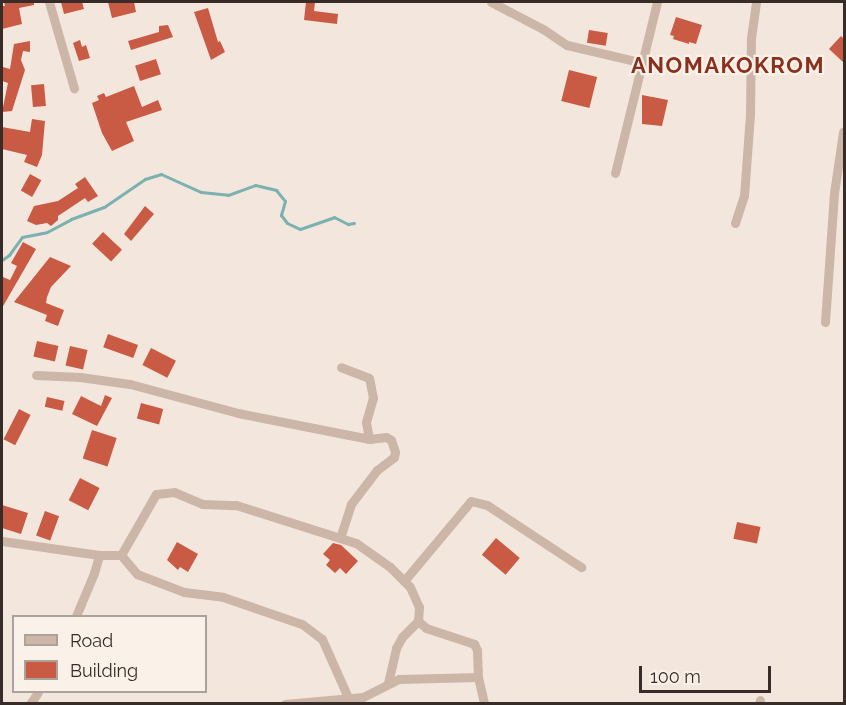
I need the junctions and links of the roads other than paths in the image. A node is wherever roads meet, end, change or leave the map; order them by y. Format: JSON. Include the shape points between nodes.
{"nodes":[{"id":1,"x":49,"y":2,"type":"edge"},
{"id":2,"x":491,"y":2,"type":"edge"},
{"id":3,"x":657,"y":2,"type":"edge"},
{"id":4,"x":756,"y":2,"type":"edge"},
{"id":5,"x":644,"y":63,"type":"junction"},
{"id":6,"x":74,"y":88,"type":"dead end"},
{"id":7,"x":844,"y":131,"type":"edge"},
{"id":8,"x":615,"y":173,"type":"dead end"},
{"id":9,"x":735,"y":223,"type":"dead end"},
{"id":10,"x":825,"y":322,"type":"dead end"},
{"id":11,"x":341,"y":367,"type":"dead end"},
{"id":12,"x":36,"y":375,"type":"dead end"},
{"id":13,"x":369,"y":439,"type":"junction"},
{"id":14,"x":340,"y":538,"type":"junction"},
{"id":15,"x":2,"y":541,"type":"edge"},
{"id":16,"x":99,"y":555,"type":"junction"},
{"id":17,"x":120,"y":555,"type":"junction"},
{"id":18,"x":581,"y":567,"type":"dead end"},
{"id":19,"x":404,"y":581,"type":"junction"},
{"id":20,"x":76,"y":615,"type":"edge"},
{"id":21,"x":418,"y":621,"type":"junction"},
{"id":22,"x":478,"y":677,"type":"junction"},
{"id":23,"x":388,"y":683,"type":"junction"},
{"id":24,"x":350,"y":702,"type":"edge"},
{"id":25,"x":285,"y":704,"type":"edge"},
{"id":26,"x":484,"y":704,"type":"edge"}],
"edges":[{"from":1,"to":6,"type":"street"},
{"from":2,"to":5,"type":"street","via":[[567,45]]},
{"from":3,"to":5,"type":"street"},
{"from":4,"to":9,"type":"street","via":[[744,196]]},
{"from":5,"to":8,"type":"street"},
{"from":7,"to":10,"type":"street","via":[[834,193]]},
{"from":11,"to":13,"type":"street","via":[[364,375],[372,383],[373,398],[366,422]]},
{"from":12,"to":13,"type":"street","via":[[80,376],[130,384],[238,413]]},
{"from":13,"to":14,"type":"street","via":[[386,436],[392,440],[394,457],[377,470],[351,504]]},
{"from":14,"to":17,"type":"street","via":[[236,505],[202,504],[174,492],[156,495]]},
{"from":14,"to":19,"type":"street","via":[[356,543]]},
{"from":15,"to":16,"type":"street"},
{"from":16,"to":17,"type":"street"},
{"from":16,"to":20,"type":"street"},
{"from":17,"to":24,"type":"street","via":[[136,574],[174,589],[223,597],[302,624],[322,639]]},
{"from":18,"to":19,"type":"street","via":[[487,505],[471,501]]},
{"from":19,"to":21,"type":"street","via":[[416,597]]},
{"from":21,"to":22,"type":"street","via":[[430,631],[474,644]]},
{"from":21,"to":23,"type":"street","via":[[396,648]]},
{"from":22,"to":23,"type":"street","via":[[408,677]]},
{"from":22,"to":26,"type":"street"},
{"from":23,"to":24,"type":"street"},
{"from":24,"to":25,"type":"street"}]}
